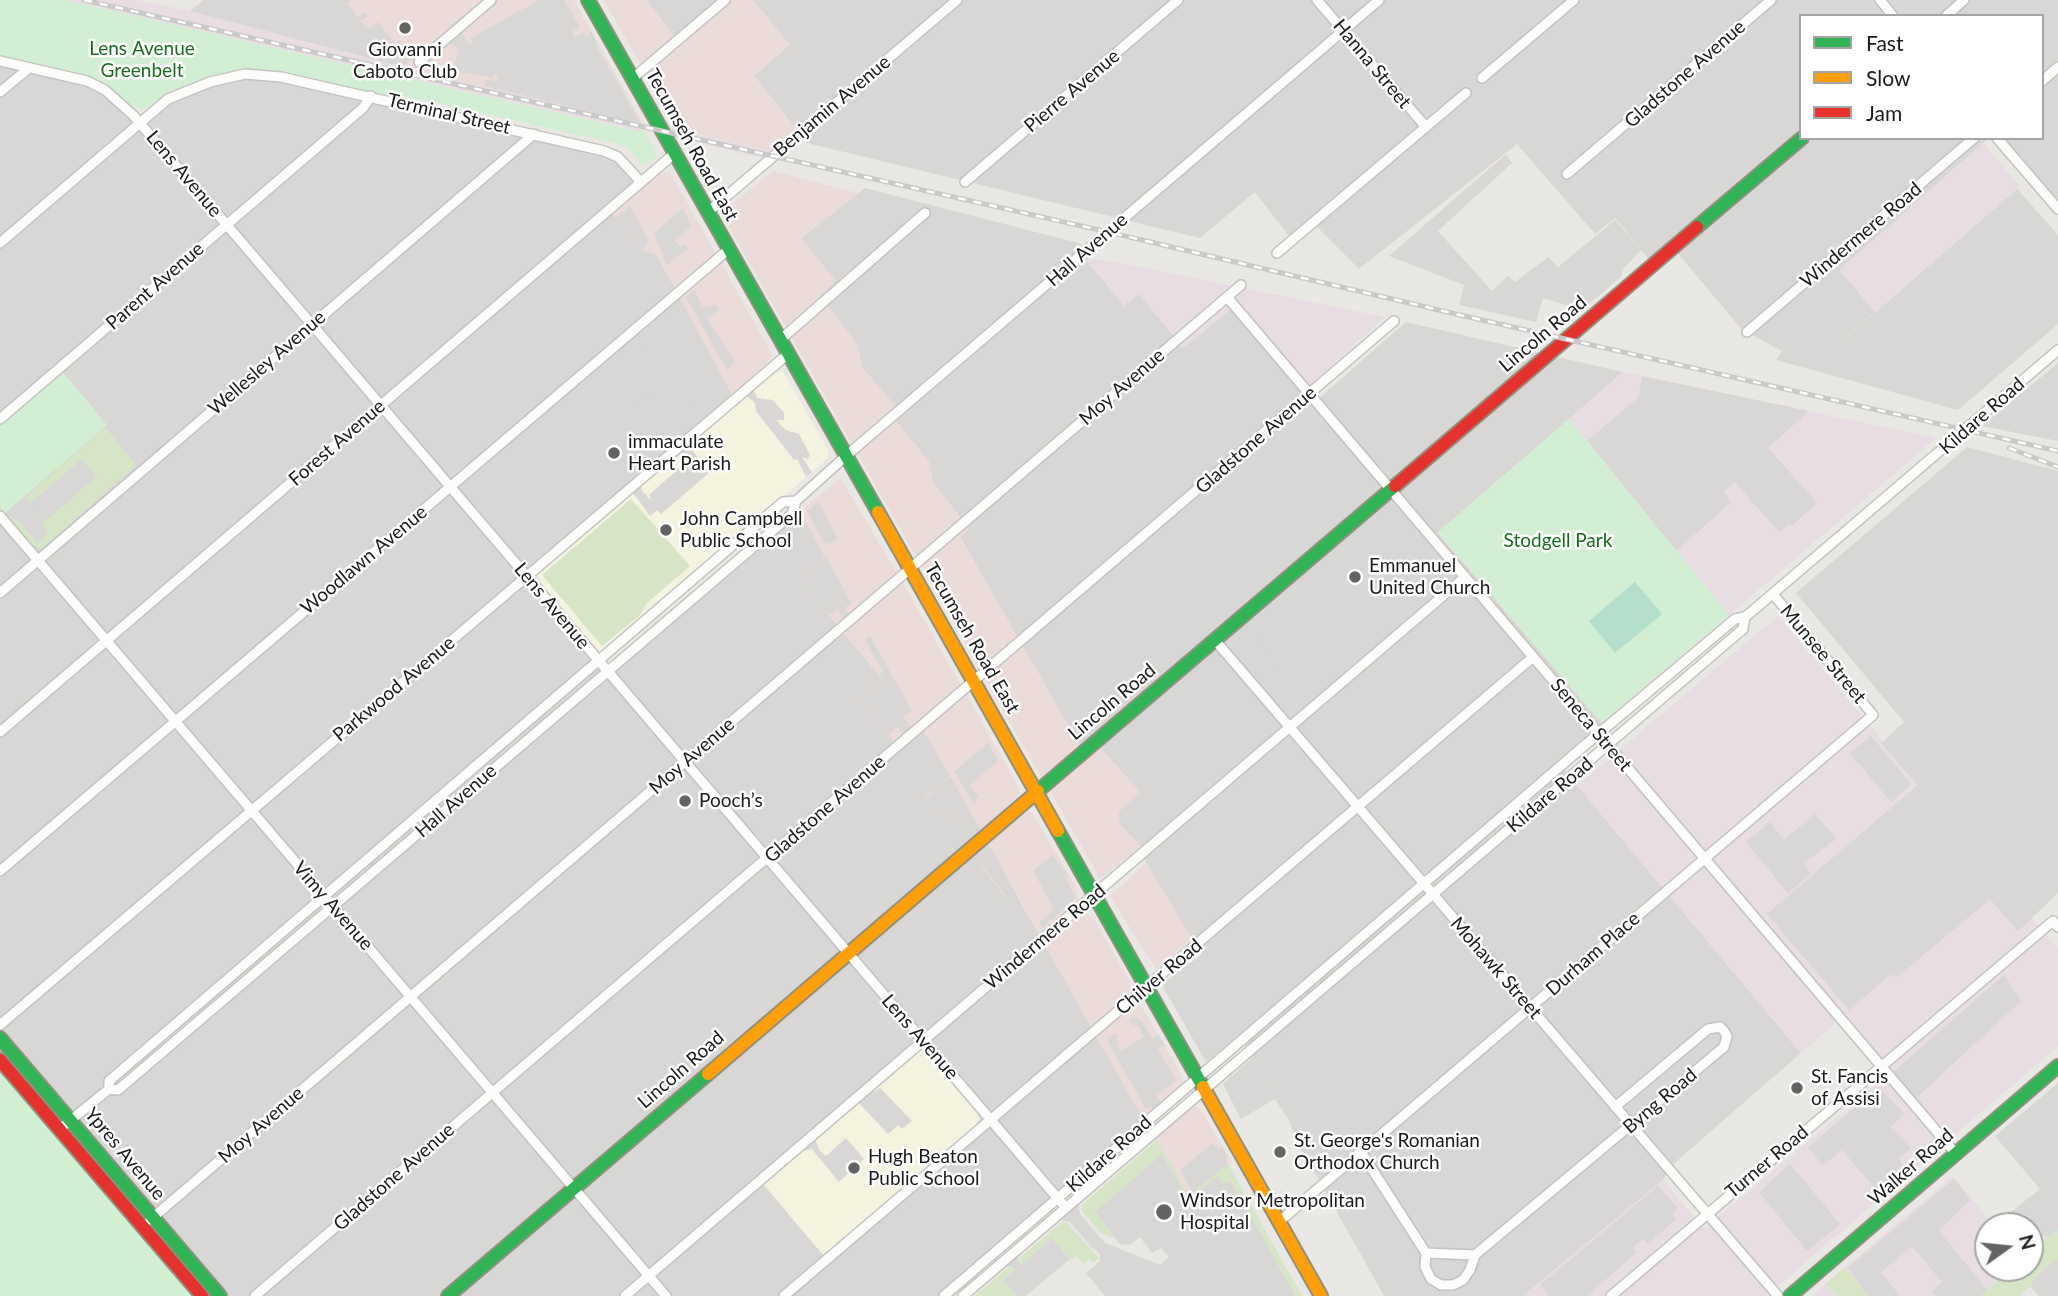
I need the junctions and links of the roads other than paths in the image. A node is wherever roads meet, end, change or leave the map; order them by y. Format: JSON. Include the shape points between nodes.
{"nodes":[{"id":1,"x":491,"y":0,"type":"edge"},
{"id":2,"x":588,"y":0,"type":"edge"},
{"id":3,"x":725,"y":0,"type":"edge"},
{"id":4,"x":957,"y":0,"type":"edge"},
{"id":5,"x":1178,"y":0,"type":"edge"},
{"id":6,"x":1318,"y":0,"type":"edge"},
{"id":7,"x":1379,"y":0,"type":"edge"},
{"id":8,"x":1574,"y":0,"type":"edge"},
{"id":9,"x":1772,"y":0,"type":"edge"},
{"id":10,"x":1880,"y":0,"type":"edge"},
{"id":11,"x":1964,"y":0,"type":"edge"},
{"id":12,"x":1891,"y":14,"type":"edge"},
{"id":13,"x":1948,"y":14,"type":"edge"},
{"id":14,"x":1343,"y":30,"type":"junction"},
{"id":15,"x":0,"y":61,"type":"edge"},
{"id":16,"x":419,"y":62,"type":"dead end"},
{"id":17,"x":2058,"y":67,"type":"edge"},
{"id":18,"x":29,"y":68,"type":"junction"},
{"id":19,"x":1482,"y":78,"type":"dead end"},
{"id":20,"x":632,"y":79,"type":"junction"},
{"id":21,"x":2044,"y":79,"type":"edge"},
{"id":22,"x":0,"y":92,"type":"edge"},
{"id":23,"x":1466,"y":93,"type":"dead end"},
{"id":24,"x":371,"y":96,"type":"junction"},
{"id":25,"x":140,"y":123,"type":"junction"},
{"id":26,"x":1426,"y":127,"type":"junction"},
{"id":27,"x":534,"y":134,"type":"junction"},
{"id":28,"x":1800,"y":140,"type":"edge"},
{"id":29,"x":1972,"y":140,"type":"edge"},
{"id":30,"x":1999,"y":140,"type":"edge"},
{"id":31,"x":675,"y":153,"type":"junction"},
{"id":32,"x":1567,"y":174,"type":"dead end"},
{"id":33,"x":641,"y":182,"type":"junction"},
{"id":34,"x":965,"y":182,"type":"dead end"},
{"id":35,"x":2058,"y":209,"type":"edge"},
{"id":36,"x":708,"y":212,"type":"junction"},
{"id":37,"x":925,"y":214,"type":"dead end"},
{"id":38,"x":227,"y":225,"type":"junction"},
{"id":39,"x":0,"y":243,"type":"edge"},
{"id":40,"x":729,"y":249,"type":"junction"},
{"id":41,"x":1277,"y":253,"type":"dead end"},
{"id":42,"x":1241,"y":285,"type":"dead end"},
{"id":43,"x":1227,"y":297,"type":"junction"},
{"id":44,"x":1394,"y":321,"type":"dead end"},
{"id":45,"x":312,"y":324,"type":"junction"},
{"id":46,"x":1747,"y":332,"type":"dead end"},
{"id":47,"x":780,"y":340,"type":"junction"},
{"id":48,"x":2058,"y":350,"type":"edge"},
{"id":49,"x":788,"y":354,"type":"junction"},
{"id":50,"x":1309,"y":394,"type":"junction"},
{"id":51,"x":381,"y":405,"type":"junction"},
{"id":52,"x":0,"y":419,"type":"edge"},
{"id":53,"x":846,"y":456,"type":"junction"},
{"id":54,"x":450,"y":487,"type":"junction"},
{"id":55,"x":1390,"y":489,"type":"junction"},
{"id":56,"x":796,"y":501,"type":"junction"},
{"id":57,"x":0,"y":516,"type":"edge"},
{"id":58,"x":38,"y":560,"type":"junction"},
{"id":59,"x":910,"y":568,"type":"junction"},
{"id":60,"x":526,"y":576,"type":"junction"},
{"id":61,"x":1465,"y":577,"type":"junction"},
{"id":62,"x":0,"y":593,"type":"edge"},
{"id":63,"x":1773,"y":594,"type":"junction"},
{"id":64,"x":1745,"y":617,"type":"junction"},
{"id":65,"x":1214,"y":639,"type":"junction"},
{"id":66,"x":107,"y":641,"type":"junction"},
{"id":67,"x":1533,"y":657,"type":"junction"},
{"id":68,"x":599,"y":660,"type":"junction"},
{"id":69,"x":608,"y":671,"type":"junction"},
{"id":70,"x":974,"y":681,"type":"junction"},
{"id":71,"x":1873,"y":715,"type":"joint"},
{"id":72,"x":175,"y":722,"type":"junction"},
{"id":73,"x":1290,"y":728,"type":"junction"},
{"id":74,"x":0,"y":732,"type":"edge"},
{"id":75,"x":1599,"y":735,"type":"junction"},
{"id":76,"x":1608,"y":745,"type":"junction"},
{"id":77,"x":685,"y":762,"type":"junction"},
{"id":78,"x":1036,"y":791,"type":"junction"},
{"id":79,"x":1358,"y":807,"type":"junction"},
{"id":80,"x":251,"y":811,"type":"junction"},
{"id":81,"x":767,"y":858,"type":"junction"},
{"id":82,"x":1705,"y":858,"type":"junction"},
{"id":83,"x":0,"y":871,"type":"edge"},
{"id":84,"x":1424,"y":884,"type":"junction"},
{"id":85,"x":1095,"y":894,"type":"junction"},
{"id":86,"x":1433,"y":895,"type":"junction"},
{"id":87,"x":324,"y":896,"type":"junction"},
{"id":88,"x":333,"y":906,"type":"junction"},
{"id":89,"x":2056,"y":924,"type":"edge"},
{"id":90,"x":848,"y":953,"type":"junction"},
{"id":91,"x":1338,"y":957,"type":"junction"},
{"id":92,"x":1348,"y":968,"type":"junction"},
{"id":93,"x":1147,"y":986,"type":"junction"},
{"id":94,"x":411,"y":997,"type":"junction"},
{"id":95,"x":1530,"y":1008,"type":"junction"},
{"id":96,"x":0,"y":1025,"type":"edge"},
{"id":97,"x":0,"y":1038,"type":"edge"},
{"id":98,"x":923,"y":1041,"type":"junction"},
{"id":99,"x":0,"y":1060,"type":"edge"},
{"id":100,"x":1881,"y":1066,"type":"junction"},
{"id":101,"x":2058,"y":1066,"type":"edge"},
{"id":102,"x":1202,"y":1083,"type":"junction"},
{"id":103,"x":109,"y":1089,"type":"junction"},
{"id":104,"x":492,"y":1093,"type":"junction"},
{"id":105,"x":1615,"y":1107,"type":"junction"},
{"id":106,"x":990,"y":1120,"type":"junction"},
{"id":107,"x":71,"y":1121,"type":"junction"},
{"id":108,"x":1631,"y":1125,"type":"junction"},
{"id":109,"x":60,"y":1129,"type":"junction"},
{"id":110,"x":1362,"y":1152,"type":"junction"},
{"id":111,"x":1956,"y":1154,"type":"junction"},
{"id":112,"x":574,"y":1188,"type":"junction"},
{"id":113,"x":1057,"y":1198,"type":"junction"},
{"id":114,"x":1066,"y":1208,"type":"junction"},
{"id":115,"x":1707,"y":1213,"type":"junction"},
{"id":116,"x":153,"y":1218,"type":"junction"},
{"id":117,"x":1280,"y":1222,"type":"junction"},
{"id":118,"x":142,"y":1227,"type":"junction"},
{"id":119,"x":1426,"y":1253,"type":"junction"},
{"id":120,"x":1475,"y":1255,"type":"junction"},
{"id":121,"x":649,"y":1276,"type":"junction"},
{"id":122,"x":202,"y":1296,"type":"edge"},
{"id":123,"x":220,"y":1296,"type":"edge"},
{"id":124,"x":255,"y":1296,"type":"edge"},
{"id":125,"x":448,"y":1296,"type":"edge"},
{"id":126,"x":625,"y":1296,"type":"edge"},
{"id":127,"x":666,"y":1296,"type":"edge"},
{"id":128,"x":784,"y":1296,"type":"edge"},
{"id":129,"x":943,"y":1296,"type":"edge"},
{"id":130,"x":963,"y":1296,"type":"edge"},
{"id":131,"x":1321,"y":1296,"type":"edge"},
{"id":132,"x":1611,"y":1296,"type":"edge"},
{"id":133,"x":1777,"y":1296,"type":"edge"},
{"id":134,"x":1790,"y":1296,"type":"edge"}],
"edges":[{"from":1,"to":16,"type":"street"},
{"from":2,"to":20,"type":"main road","name":"Tecumseh Road East"},
{"from":3,"to":20,"type":"street"},
{"from":4,"to":36,"type":"street","name":"Benjamin Avenue"},
{"from":5,"to":34,"type":"street","name":"Pierre Avenue"},
{"from":6,"to":14,"type":"street","name":"Hanna Street"},
{"from":7,"to":14,"type":"street","name":"Hall Avenue"},
{"from":8,"to":19,"type":"street"},
{"from":9,"to":32,"type":"street","name":"Gladstone Avenue"},
{"from":10,"to":12,"type":"street"},
{"from":11,"to":13,"type":"street"},
{"from":14,"to":26,"type":"street","name":"Hanna Street"},
{"from":14,"to":53,"type":"street","name":"Hall Avenue"},
{"from":15,"to":18,"type":"street","name":"Lens Avenue"},
{"from":17,"to":21,"type":"street"},
{"from":18,"to":22,"type":"street"},
{"from":18,"to":25,"type":"street","name":"Lens Avenue","via":[[87,81],[120,102]]},
{"from":20,"to":31,"type":"main road","name":"Tecumseh Road East"},
{"from":23,"to":26,"type":"street"},
{"from":24,"to":25,"type":"street","name":"Terminal Street","via":[[274,75],[245,74],[168,99]]},
{"from":24,"to":27,"type":"street","name":"Terminal Street"},
{"from":24,"to":38,"type":"street","name":"Parent Avenue","via":[[363,108]]},
{"from":25,"to":38,"type":"street","name":"Lens Avenue"},
{"from":25,"to":39,"type":"street","name":"Terminal Street"},
{"from":26,"to":41,"type":"street"},
{"from":27,"to":33,"type":"street","name":"Terminal Street","via":[[604,151],[618,158]]},
{"from":27,"to":45,"type":"street","name":"Wellesley Avenue"},
{"from":28,"to":55,"type":"main road","name":"Lincoln Road"},
{"from":29,"to":46,"type":"street","name":"Windermere Road"},
{"from":30,"to":35,"type":"street"},
{"from":31,"to":33,"type":"street","name":"Forest Avenue"},
{"from":31,"to":36,"type":"main road","name":"Tecumseh Road East"},
{"from":33,"to":51,"type":"street","name":"Forest Avenue"},
{"from":36,"to":40,"type":"main road","name":"Tecumseh Road East"},
{"from":37,"to":47,"type":"street"},
{"from":38,"to":45,"type":"street","name":"Lens Avenue"},
{"from":38,"to":52,"type":"street","name":"Parent Avenue"},
{"from":40,"to":47,"type":"main road","name":"Tecumseh Road East"},
{"from":40,"to":54,"type":"street","name":"Woodlawn Avenue"},
{"from":42,"to":43,"type":"street","name":"Moy Avenue"},
{"from":43,"to":50,"type":"street","name":"Seneca Street"},
{"from":43,"to":59,"type":"street","name":"Moy Avenue"},
{"from":44,"to":50,"type":"street","name":"Gladstone Avenue"},
{"from":45,"to":51,"type":"street","name":"Lens Avenue"},
{"from":45,"to":58,"type":"street","name":"Wellesley Avenue"},
{"from":47,"to":49,"type":"main road","name":"Tecumseh Road East"},
{"from":48,"to":63,"type":"street","name":"Kildare Road"},
{"from":49,"to":53,"type":"main road","name":"Tecumseh Road East"},
{"from":49,"to":60,"type":"street","name":"Parkwood Avenue"},
{"from":50,"to":55,"type":"street","name":"Seneca Street"},
{"from":50,"to":70,"type":"street","name":"Gladstone Avenue"},
{"from":51,"to":54,"type":"street","name":"Lens Avenue"},
{"from":51,"to":66,"type":"street","name":"Forest Avenue"},
{"from":53,"to":56,"type":"street","name":"Hall Avenue"},
{"from":53,"to":59,"type":"main road","name":"Tecumseh Road East"},
{"from":54,"to":60,"type":"street","name":"Lens Avenue"},
{"from":54,"to":72,"type":"street","name":"Woodlawn Avenue"},
{"from":55,"to":61,"type":"street","name":"Seneca Street"},
{"from":55,"to":65,"type":"main road","name":"Lincoln Road"},
{"from":56,"to":68,"type":"street","name":"Hall Avenue","via":[[783,502]]},
{"from":56,"to":69,"type":"street","name":"Hall Avenue","via":[[792,514]]},
{"from":57,"to":58,"type":"street","name":"Vimy Avenue"},
{"from":58,"to":62,"type":"street","name":"Wellesley Avenue"},
{"from":58,"to":66,"type":"street","name":"Vimy Avenue"},
{"from":59,"to":70,"type":"main road","name":"Tecumseh Road East"},
{"from":59,"to":77,"type":"street","name":"Moy Avenue"},
{"from":60,"to":68,"type":"street","name":"Lens Avenue"},
{"from":60,"to":80,"type":"street","name":"Parkwood Avenue"},
{"from":61,"to":67,"type":"street","name":"Seneca Street"},
{"from":61,"to":73,"type":"street","name":"Windermere Road"},
{"from":63,"to":64,"type":"street","name":"Kildare Road"},
{"from":63,"to":71,"type":"street","name":"Munsee Street"},
{"from":64,"to":75,"type":"street","name":"Kildare Road","via":[[1735,619]]},
{"from":64,"to":76,"type":"street","name":"Kildare Road","via":[[1743,629]]},
{"from":65,"to":73,"type":"street","name":"Mohawk Street"},
{"from":65,"to":78,"type":"main road","name":"Lincoln Road"},
{"from":66,"to":72,"type":"street","name":"Vimy Avenue"},
{"from":66,"to":74,"type":"street","name":"Forest Avenue"},
{"from":67,"to":75,"type":"street","name":"Seneca Street"},
{"from":67,"to":79,"type":"street","name":"Chilver Road"},
{"from":68,"to":69,"type":"street","name":"Lens Avenue"},
{"from":68,"to":87,"type":"street","name":"Hall Avenue"},
{"from":69,"to":77,"type":"street","name":"Lens Avenue"},
{"from":69,"to":88,"type":"street","name":"Hall Avenue"},
{"from":70,"to":78,"type":"main road","name":"Tecumseh Road East"},
{"from":70,"to":81,"type":"street","name":"Gladstone Avenue"},
{"from":71,"to":82,"type":"street","name":"Durham Place"},
{"from":72,"to":80,"type":"street","name":"Vimy Avenue"},
{"from":72,"to":83,"type":"street","name":"Woodlawn Avenue"},
{"from":73,"to":79,"type":"street","name":"Mohawk Street"},
{"from":73,"to":85,"type":"street","name":"Windermere Road"},
{"from":75,"to":76,"type":"street","name":"Seneca Street"},
{"from":75,"to":84,"type":"street","name":"Kildare Road"},
{"from":76,"to":82,"type":"street","name":"Seneca Street"},
{"from":76,"to":86,"type":"street","name":"Kildare Road"},
{"from":77,"to":81,"type":"street","name":"Lens Avenue"},
{"from":77,"to":94,"type":"street","name":"Moy Avenue"},
{"from":78,"to":85,"type":"main road","name":"Tecumseh Road East"},
{"from":78,"to":90,"type":"main road","name":"Lincoln Road"},
{"from":79,"to":84,"type":"street","name":"Mohawk Street"},
{"from":79,"to":93,"type":"street","name":"Chilver Road"},
{"from":80,"to":87,"type":"street","name":"Vimy Avenue"},
{"from":80,"to":96,"type":"street","name":"Parkwood Avenue"},
{"from":81,"to":90,"type":"street","name":"Lens Avenue"},
{"from":81,"to":104,"type":"street","name":"Gladstone Avenue"},
{"from":82,"to":95,"type":"street","name":"Durham Place"},
{"from":82,"to":100,"type":"street","name":"Seneca Street"},
{"from":84,"to":86,"type":"street","name":"Mohawk Street"},
{"from":84,"to":91,"type":"street","name":"Kildare Road"},
{"from":85,"to":93,"type":"main road","name":"Tecumseh Road East"},
{"from":85,"to":98,"type":"street","name":"Windermere Road"},
{"from":86,"to":92,"type":"street","name":"Kildare Road"},
{"from":86,"to":95,"type":"street","name":"Mohawk Street"},
{"from":87,"to":88,"type":"street","name":"Vimy Avenue"},
{"from":87,"to":103,"type":"street","name":"Hall Avenue","via":[[109,1081]]},
{"from":88,"to":94,"type":"street","name":"Vimy Avenue"},
{"from":88,"to":103,"type":"street","name":"Hall Avenue","via":[[118,1090]]},
{"from":89,"to":100,"type":"street","name":"Turner Road"},
{"from":90,"to":98,"type":"street","name":"Lens Avenue"},
{"from":90,"to":112,"type":"main road","name":"Lincoln Road"},
{"from":91,"to":92,"type":"street"},
{"from":91,"to":102,"type":"street","name":"Kildare Road"},
{"from":92,"to":102,"type":"street","name":"Kildare Road"},
{"from":93,"to":102,"type":"main road","name":"Tecumseh Road East"},
{"from":93,"to":106,"type":"street","name":"Chilver Road"},
{"from":94,"to":104,"type":"street","name":"Vimy Avenue"},
{"from":94,"to":116,"type":"street","name":"Moy Avenue"},
{"from":95,"to":105,"type":"street","name":"Mohawk Street"},
{"from":95,"to":110,"type":"street","name":"Durham Place"},
{"from":97,"to":107,"type":"main road","name":"Ypres Avenue"},
{"from":98,"to":106,"type":"street","name":"Lens Avenue"},
{"from":98,"to":121,"type":"street","name":"Windermere Road"},
{"from":99,"to":109,"type":"main road","name":"Ypres Avenue"},
{"from":100,"to":111,"type":"street","name":"Seneca Street"},
{"from":100,"to":115,"type":"street","name":"Turner Road"},
{"from":101,"to":111,"type":"main road","name":"Walker Road"},
{"from":102,"to":113,"type":"street","name":"Kildare Road"},
{"from":102,"to":114,"type":"street","name":"Kildare Road"},
{"from":102,"to":117,"type":"main road","name":"Tecumseh Road East"},
{"from":103,"to":107,"type":"street","name":"Hall Avenue"},
{"from":104,"to":112,"type":"street","name":"Vimy Avenue"},
{"from":104,"to":124,"type":"street","name":"Gladstone Avenue"},
{"from":105,"to":108,"type":"street","name":"Mohawk Street"},
{"from":105,"to":108,"type":"street","name":"Byng Road","via":[[1707,1029],[1720,1027],[1724,1031],[1724,1047]]},
{"from":106,"to":113,"type":"street","name":"Lens Avenue"},
{"from":106,"to":128,"type":"street","name":"Chilver Road"},
{"from":107,"to":109,"type":"street","name":"Hall Avenue"},
{"from":107,"to":116,"type":"main road","name":"Ypres Avenue"},
{"from":108,"to":115,"type":"street","name":"Mohawk Street"},
{"from":108,"to":120,"type":"street","name":"Byng Road"},
{"from":109,"to":118,"type":"main road","name":"Ypres Avenue"},
{"from":110,"to":117,"type":"street","name":"Durham Place"},
{"from":110,"to":119,"type":"street","name":"Byng Road"},
{"from":111,"to":134,"type":"main road","name":"Walker Road"},
{"from":112,"to":121,"type":"street","name":"Vimy Avenue"},
{"from":112,"to":125,"type":"main road","name":"Lincoln Road"},
{"from":113,"to":114,"type":"street","name":"Lens Avenue"},
{"from":113,"to":129,"type":"street","name":"Kildare Road"},
{"from":114,"to":130,"type":"street","name":"Kildare Road"},
{"from":115,"to":132,"type":"street","name":"Turner Road"},
{"from":115,"to":133,"type":"street","name":"Mohawk Street"},
{"from":116,"to":118,"type":"street","name":"Moy Avenue"},
{"from":116,"to":123,"type":"main road","name":"Ypres Avenue"},
{"from":117,"to":131,"type":"main road","name":"Tecumseh Road East"},
{"from":118,"to":122,"type":"main road","name":"Ypres Avenue"},
{"from":119,"to":120,"type":"street"},
{"from":119,"to":120,"type":"street","name":"Byng Road","via":[[1425,1267],[1441,1285],[1463,1280]]},
{"from":121,"to":126,"type":"street","name":"Windermere Road"},
{"from":121,"to":127,"type":"street","name":"Vimy Avenue"}]}
